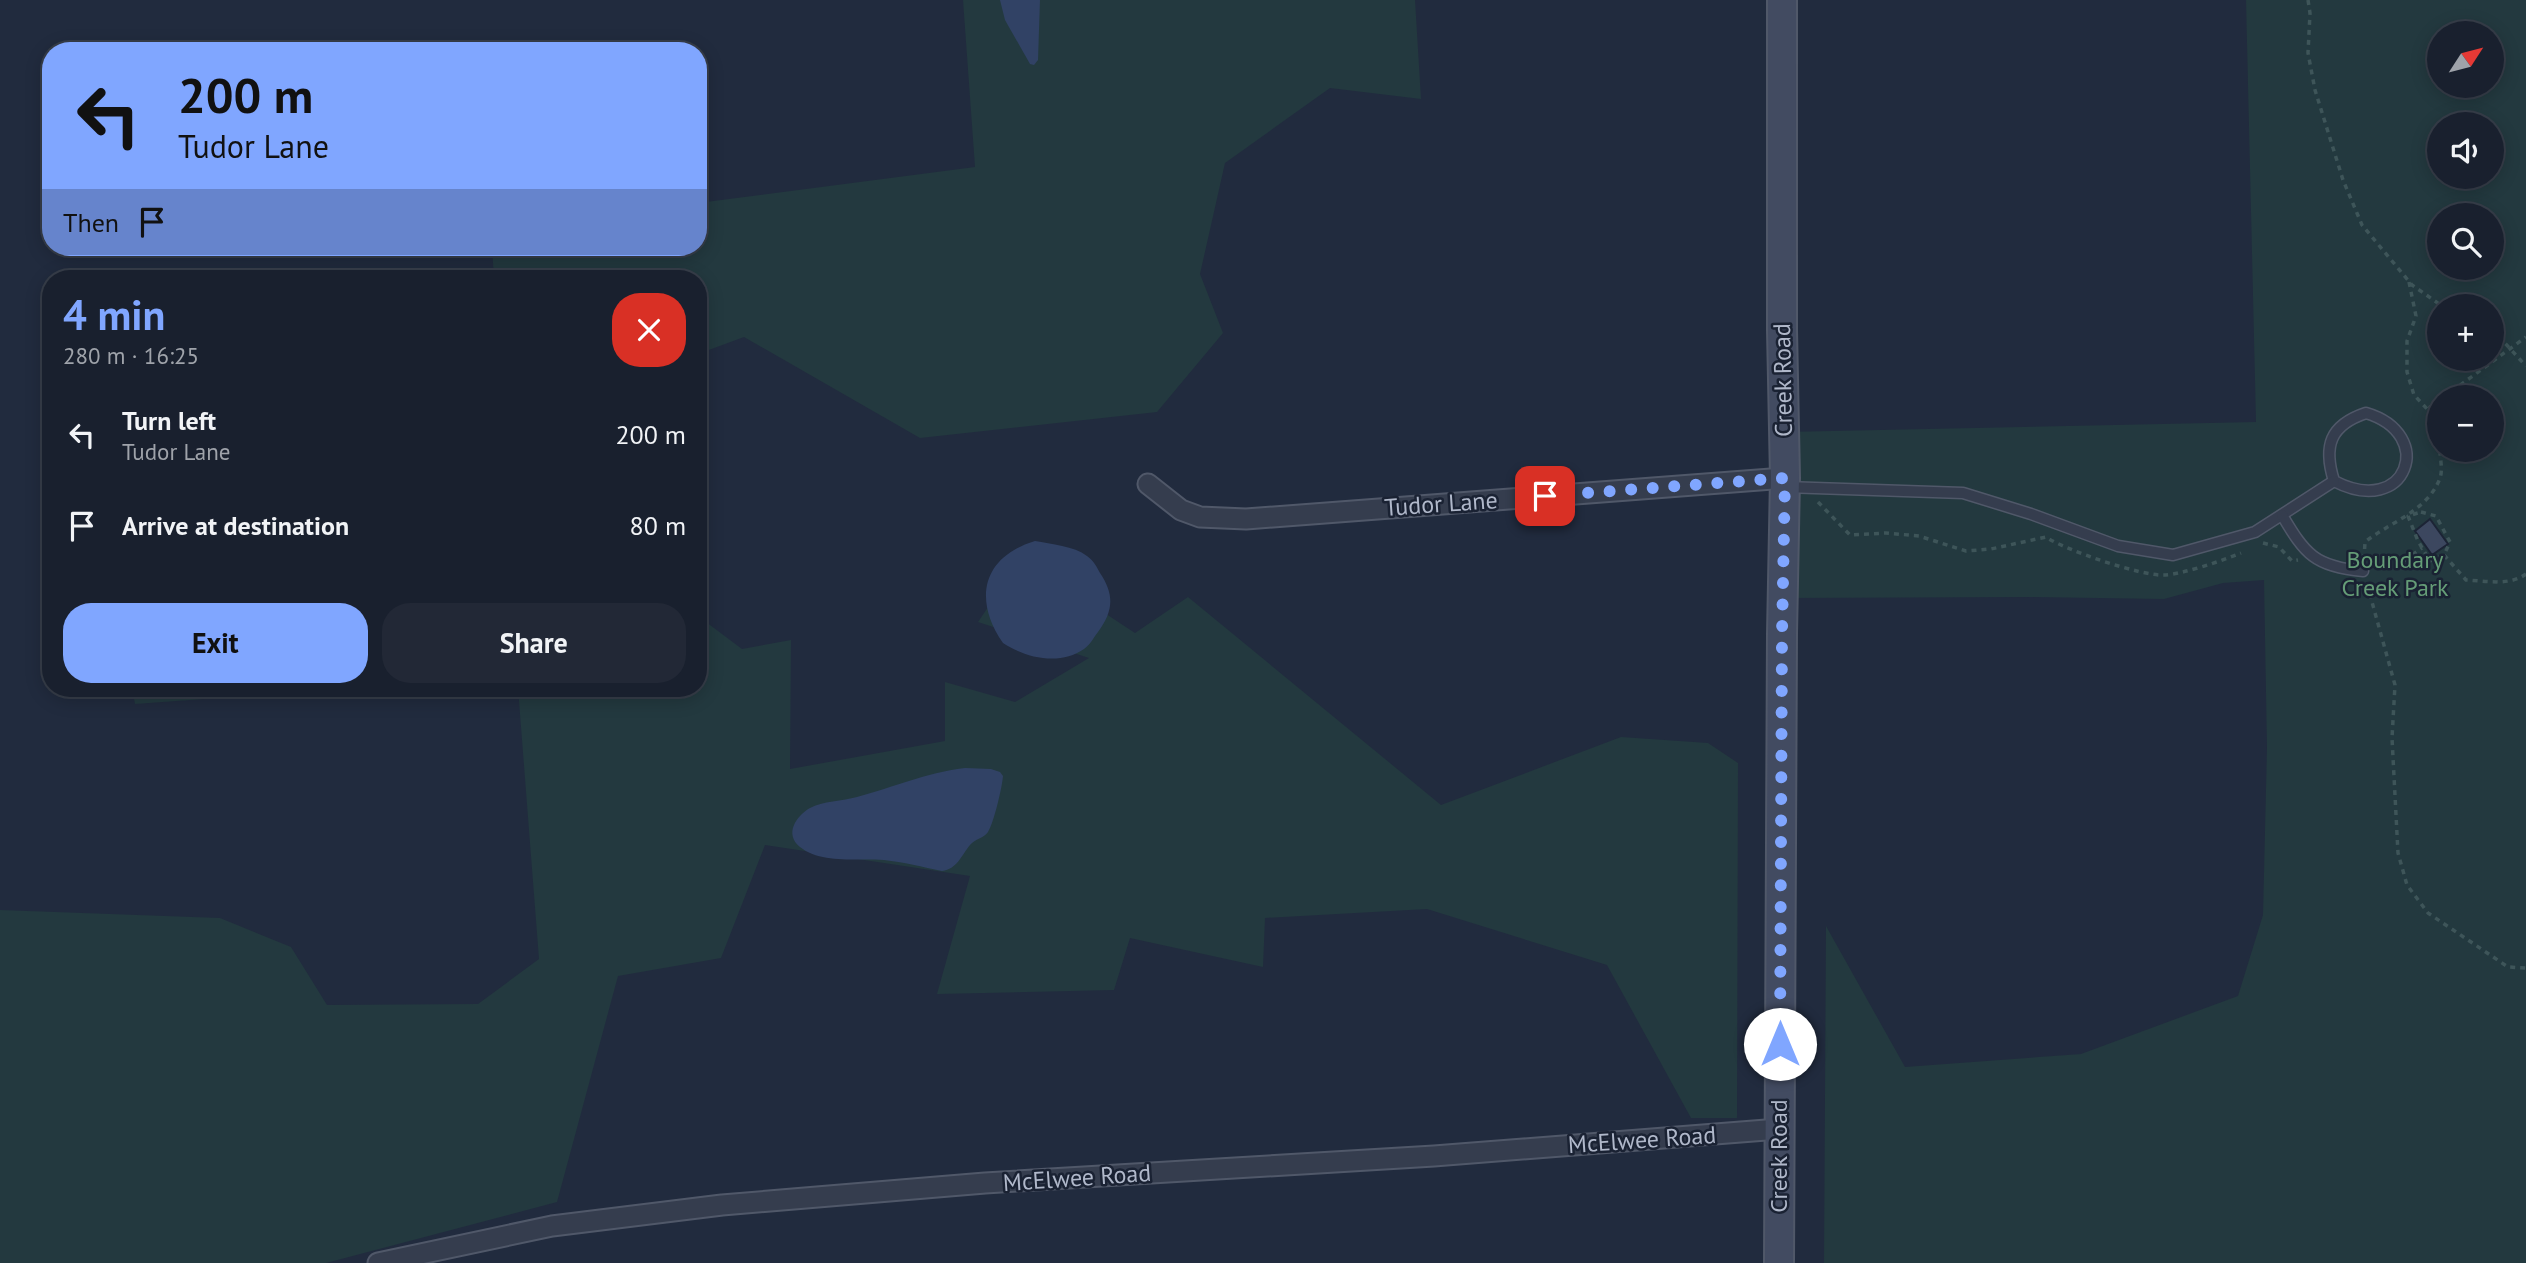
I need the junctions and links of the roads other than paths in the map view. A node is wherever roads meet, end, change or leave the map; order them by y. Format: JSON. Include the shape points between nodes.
{"nodes":[{"id":1,"x":1782,"y":0,"type":"edge"},
{"id":2,"x":2334,"y":481,"type":"junction"},
{"id":3,"x":1785,"y":482,"type":"junction"},
{"id":4,"x":1148,"y":484,"type":"dead end"},
{"id":5,"x":2282,"y":515,"type":"junction"},
{"id":6,"x":2363,"y":571,"type":"road end"},
{"id":7,"x":1779,"y":1129,"type":"junction"},
{"id":8,"x":379,"y":1263,"type":"edge"},
{"id":9,"x":1779,"y":1263,"type":"edge"}],
"edges":[{"from":1,"to":3,"type":"main road","name":"Creek Road"},
{"from":2,"to":2,"type":"lane","via":[[2348,489],[2374,492],[2390,487],[2400,478],[2405,461],[2406,446],[2399,433],[2385,419],[2366,413],[2348,419],[2332,441],[2328,461]]},
{"from":2,"to":5,"type":"lane"},
{"from":3,"to":4,"type":"street","name":"Tudor Lane","via":[[1246,519],[1200,517],[1181,510]]},
{"from":3,"to":5,"type":"lane","via":[[1963,493],[2119,546],[2173,555],[2255,532]]},
{"from":3,"to":7,"type":"main road","name":"Creek Road"},
{"from":5,"to":6,"type":"lane","via":[[2312,558]]},
{"from":7,"to":8,"type":"street","name":"McElwee Road","via":[[722,1205],[552,1226]]},
{"from":7,"to":9,"type":"main road","name":"Creek Road"}]}
